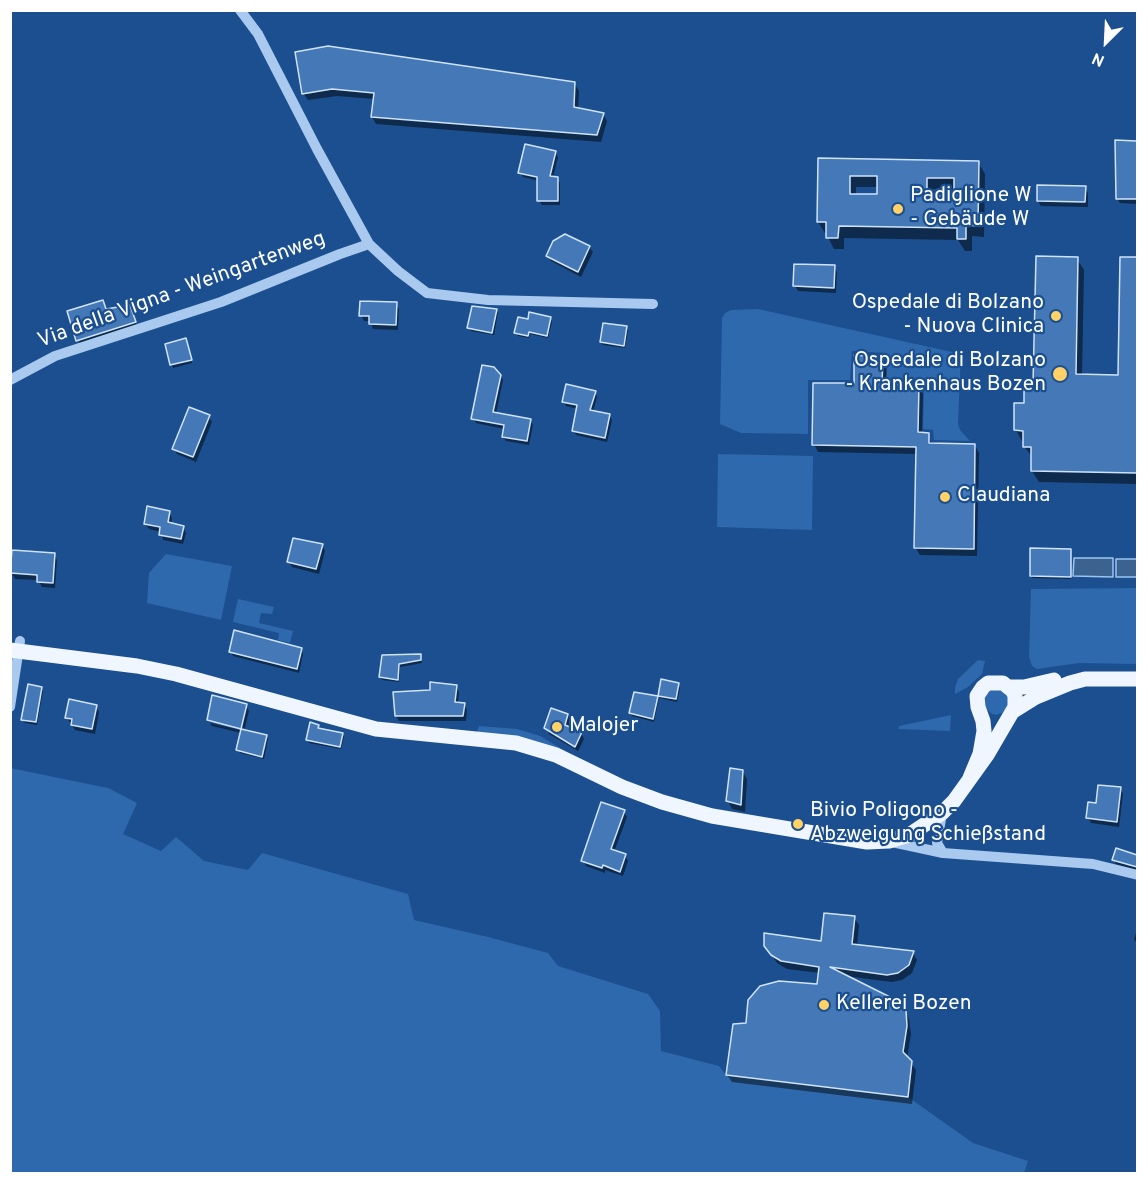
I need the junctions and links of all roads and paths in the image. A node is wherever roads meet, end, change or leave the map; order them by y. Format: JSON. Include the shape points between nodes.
{"nodes":[{"id":1,"x":240,"y":10,"type":"edge"},
{"id":2,"x":369,"y":244,"type":"junction"},
{"id":3,"x":653,"y":304,"type":"dead end"},
{"id":4,"x":10,"y":380,"type":"edge"},
{"id":5,"x":16,"y":648,"type":"edge"},
{"id":6,"x":1137,"y":674,"type":"edge"},
{"id":7,"x":1137,"y":679,"type":"edge"},
{"id":8,"x":1010,"y":687,"type":"junction"},
{"id":9,"x":10,"y":707,"type":"edge"},
{"id":10,"x":980,"y":712,"type":"junction"},
{"id":11,"x":1012,"y":713,"type":"junction"},
{"id":12,"x":970,"y":778,"type":"junction"},
{"id":13,"x":942,"y":813,"type":"junction"},
{"id":14,"x":889,"y":841,"type":"junction"},
{"id":15,"x":943,"y":853,"type":"junction"},
{"id":16,"x":1137,"y":875,"type":"edge"}],
"edges":[{"from":1,"to":2,"type":"street","via":[[258,34]]},
{"from":2,"to":3,"type":"street","via":[[427,292],[488,300]]},
{"from":2,"to":4,"type":"street","name":"Via della Vigna - Weingartenweg","via":[[221,302],[55,356]]},
{"from":5,"to":9,"type":"street"},
{"from":5,"to":14,"type":"main road","via":[[176,674],[376,729],[516,743],[556,755],[662,802],[712,816],[867,842]]},
{"from":6,"to":8,"type":"main road","via":[[1089,673]]},
{"from":7,"to":11,"type":"main road","via":[[1085,679],[1070,683],[1035,696]]},
{"from":8,"to":10,"type":"main road","via":[[996,682],[983,687],[977,696]]},
{"from":8,"to":11,"type":"main road","via":[[1016,702]]},
{"from":10,"to":11,"type":"main road","via":[[997,720]]},
{"from":10,"to":12,"type":"main road","via":[[982,747]]},
{"from":11,"to":12,"type":"main road"},
{"from":12,"to":13,"type":"main road"},
{"from":13,"to":14,"type":"main road","via":[[909,835]]},
{"from":13,"to":15,"type":"street","via":[[937,843]]},
{"from":14,"to":15,"type":"street"},
{"from":15,"to":16,"type":"street","via":[[1093,864]]}]}
